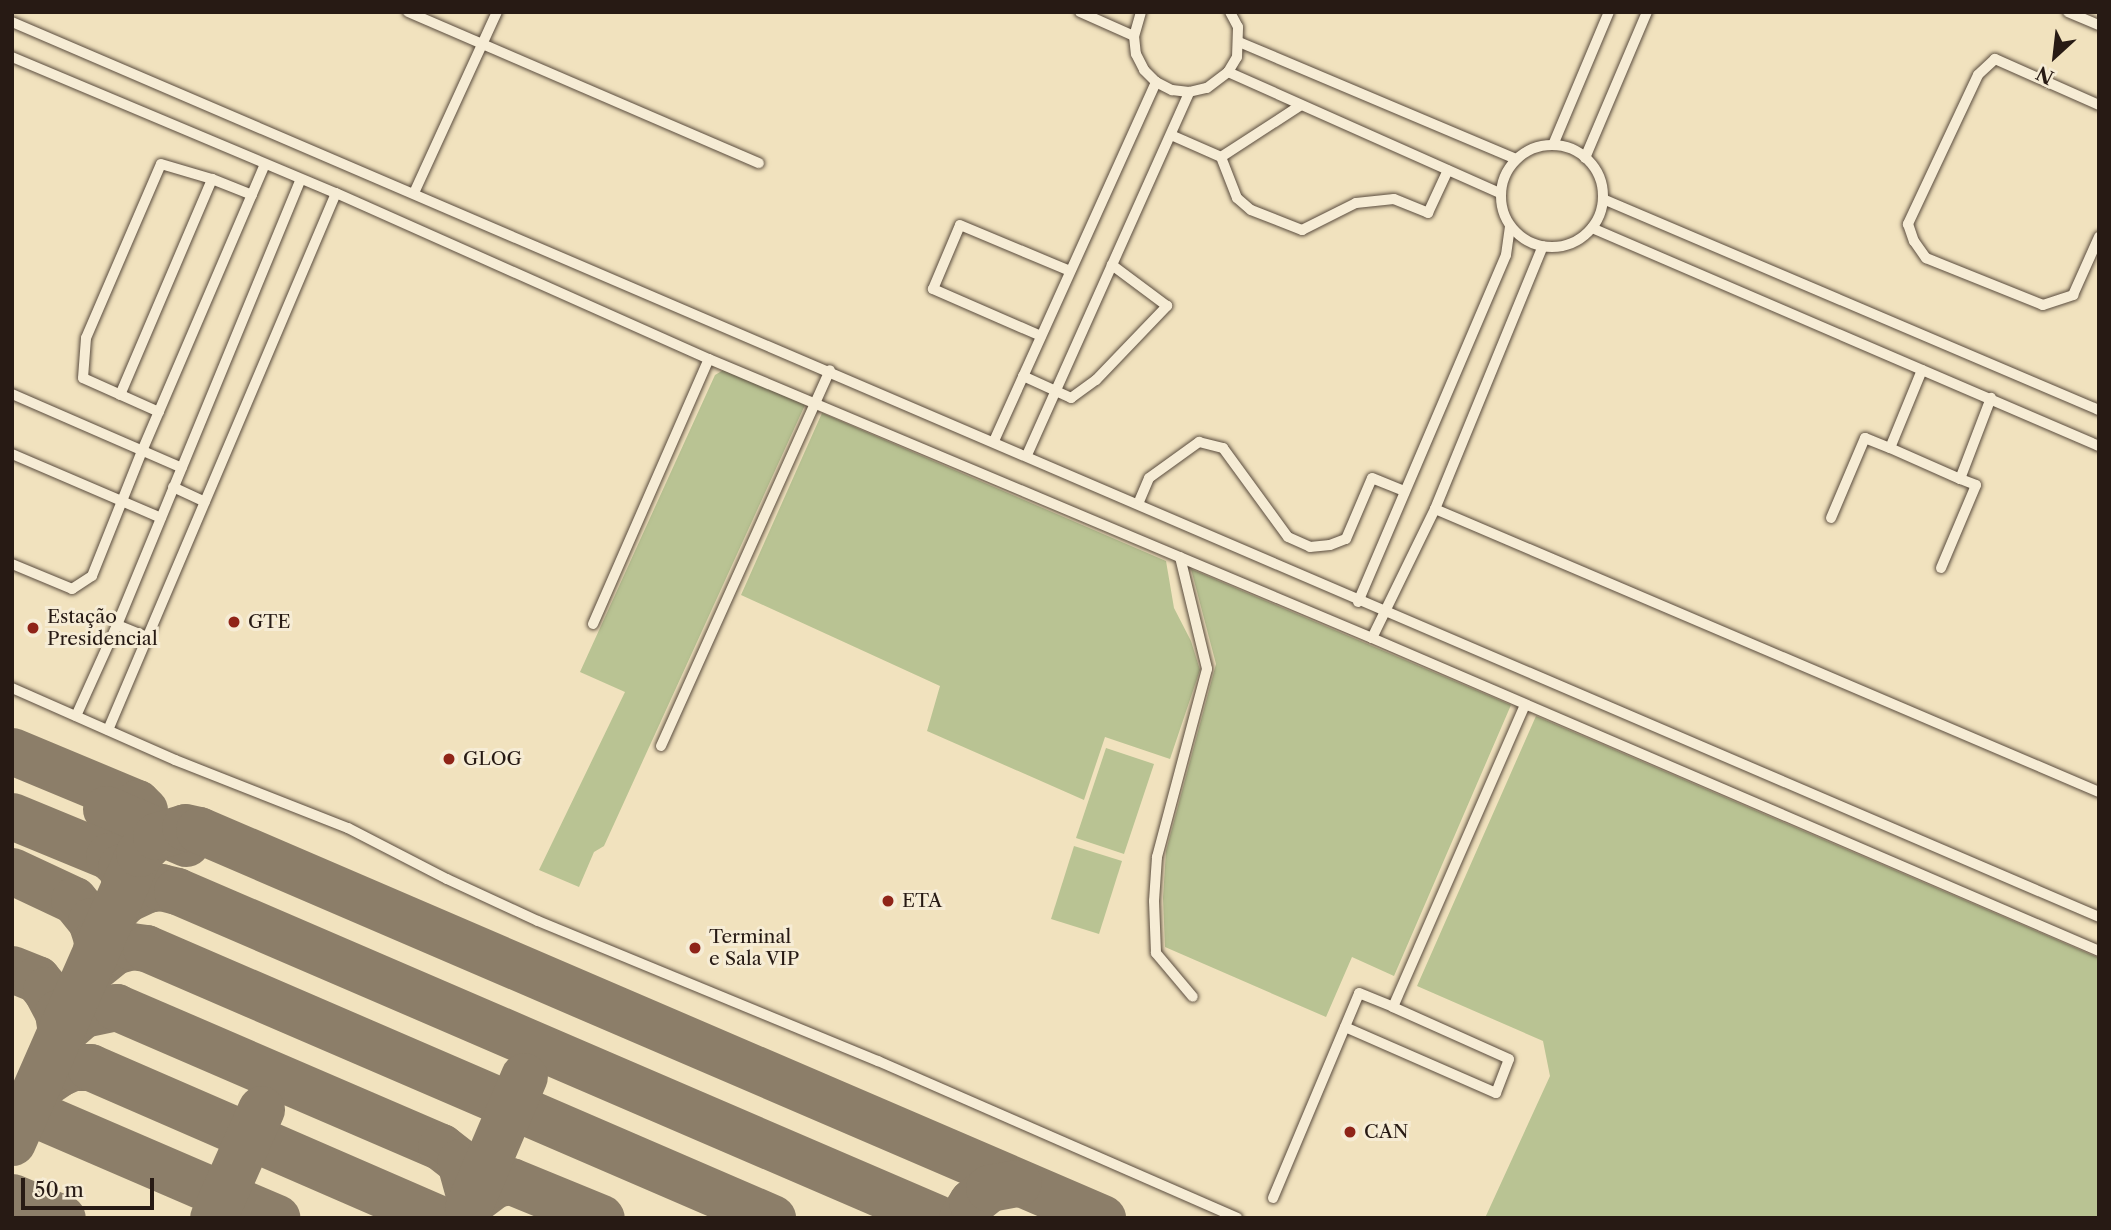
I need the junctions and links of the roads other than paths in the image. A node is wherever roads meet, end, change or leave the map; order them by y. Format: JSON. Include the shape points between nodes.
{"nodes":[{"id":1,"x":408,"y":12,"type":"edge"},
{"id":2,"x":497,"y":12,"type":"edge"},
{"id":3,"x":1080,"y":12,"type":"edge"},
{"id":4,"x":1142,"y":12,"type":"edge"},
{"id":5,"x":1230,"y":12,"type":"edge"},
{"id":6,"x":1609,"y":12,"type":"edge"},
{"id":7,"x":1647,"y":12,"type":"edge"},
{"id":8,"x":2068,"y":12,"type":"edge"},
{"id":9,"x":12,"y":22,"type":"edge"},
{"id":10,"x":2099,"y":25,"type":"edge"},
{"id":11,"x":1134,"y":36,"type":"junction"},
{"id":12,"x":1239,"y":42,"type":"junction"},
{"id":13,"x":482,"y":43,"type":"junction"},
{"id":14,"x":12,"y":57,"type":"edge"},
{"id":15,"x":1228,"y":72,"type":"junction"},
{"id":16,"x":1156,"y":82,"type":"junction"},
{"id":17,"x":1189,"y":92,"type":"junction"},
{"id":18,"x":1301,"y":105,"type":"junction"},
{"id":19,"x":2099,"y":105,"type":"edge"},
{"id":20,"x":1171,"y":135,"type":"junction"},
{"id":21,"x":1552,"y":145,"type":"junction"},
{"id":22,"x":1222,"y":157,"type":"junction"},
{"id":23,"x":1585,"y":158,"type":"junction"},
{"id":24,"x":1516,"y":159,"type":"junction"},
{"id":25,"x":759,"y":163,"type":"dead end"},
{"id":26,"x":265,"y":164,"type":"junction"},
{"id":27,"x":1448,"y":170,"type":"junction"},
{"id":28,"x":212,"y":179,"type":"junction"},
{"id":29,"x":301,"y":179,"type":"junction"},
{"id":30,"x":335,"y":193,"type":"junction"},
{"id":31,"x":414,"y":193,"type":"junction"},
{"id":32,"x":1500,"y":193,"type":"junction"},
{"id":33,"x":252,"y":195,"type":"junction"},
{"id":34,"x":1603,"y":199,"type":"junction"},
{"id":35,"x":1510,"y":227,"type":"junction"},
{"id":36,"x":1592,"y":228,"type":"junction"},
{"id":37,"x":2099,"y":237,"type":"edge"},
{"id":38,"x":1543,"y":246,"type":"junction"},
{"id":39,"x":1112,"y":265,"type":"junction"},
{"id":40,"x":1070,"y":271,"type":"junction"},
{"id":41,"x":1041,"y":336,"type":"junction"},
{"id":42,"x":709,"y":359,"type":"junction"},
{"id":43,"x":830,"y":370,"type":"junction"},
{"id":44,"x":1922,"y":370,"type":"junction"},
{"id":45,"x":1023,"y":376,"type":"junction"},
{"id":46,"x":1056,"y":390,"type":"junction"},
{"id":47,"x":12,"y":394,"type":"edge"},
{"id":48,"x":120,"y":395,"type":"junction"},
{"id":49,"x":1991,"y":398,"type":"junction"},
{"id":50,"x":815,"y":403,"type":"junction"},
{"id":51,"x":2099,"y":411,"type":"edge"},
{"id":52,"x":159,"y":412,"type":"junction"},
{"id":53,"x":994,"y":441,"type":"junction"},
{"id":54,"x":2099,"y":446,"type":"edge"},
{"id":55,"x":1890,"y":447,"type":"junction"},
{"id":56,"x":142,"y":451,"type":"junction"},
{"id":57,"x":12,"y":454,"type":"edge"},
{"id":58,"x":1027,"y":455,"type":"junction"},
{"id":59,"x":182,"y":468,"type":"junction"},
{"id":60,"x":1960,"y":479,"type":"junction"},
{"id":61,"x":173,"y":487,"type":"junction"},
{"id":62,"x":1405,"y":491,"type":"junction"},
{"id":63,"x":121,"y":501,"type":"junction"},
{"id":64,"x":205,"y":502,"type":"junction"},
{"id":65,"x":1138,"y":504,"type":"junction"},
{"id":66,"x":1435,"y":509,"type":"junction"},
{"id":67,"x":161,"y":518,"type":"junction"},
{"id":68,"x":1831,"y":518,"type":"dead end"},
{"id":69,"x":1180,"y":557,"type":"junction"},
{"id":70,"x":12,"y":564,"type":"edge"},
{"id":71,"x":1941,"y":568,"type":"dead end"},
{"id":72,"x":1358,"y":602,"type":"junction"},
{"id":73,"x":1387,"y":612,"type":"junction"},
{"id":74,"x":593,"y":624,"type":"dead end"},
{"id":75,"x":117,"y":625,"type":"junction"},
{"id":76,"x":147,"y":637,"type":"junction"},
{"id":77,"x":1372,"y":638,"type":"junction"},
{"id":78,"x":12,"y":688,"type":"edge"},
{"id":79,"x":1525,"y":705,"type":"junction"},
{"id":80,"x":76,"y":716,"type":"junction"},
{"id":81,"x":108,"y":730,"type":"junction"},
{"id":82,"x":661,"y":746,"type":"dead end"},
{"id":83,"x":2099,"y":792,"type":"edge"},
{"id":84,"x":2099,"y":917,"type":"edge"},
{"id":85,"x":2099,"y":951,"type":"edge"},
{"id":86,"x":1193,"y":997,"type":"dead end"},
{"id":87,"x":1393,"y":1007,"type":"junction"},
{"id":88,"x":1345,"y":1027,"type":"junction"},
{"id":89,"x":1273,"y":1198,"type":"dead end"},
{"id":90,"x":1237,"y":1218,"type":"edge"}],
"edges":[{"from":1,"to":13,"type":"lane"},
{"from":2,"to":13,"type":"lane"},
{"from":3,"to":11,"type":"lane"},
{"from":4,"to":11,"type":"lane"},
{"from":5,"to":12,"type":"lane"},
{"from":6,"to":21,"type":"lane"},
{"from":7,"to":23,"type":"lane"},
{"from":8,"to":10,"type":"lane"},
{"from":9,"to":31,"type":"lane"},
{"from":11,"to":16,"type":"lane","via":[[1136,54]]},
{"from":12,"to":15,"type":"lane"},
{"from":12,"to":24,"type":"lane"},
{"from":13,"to":25,"type":"lane"},
{"from":13,"to":31,"type":"lane"},
{"from":14,"to":26,"type":"lane"},
{"from":15,"to":17,"type":"lane","via":[[1207,88]]},
{"from":15,"to":18,"type":"lane"},
{"from":16,"to":17,"type":"lane"},
{"from":16,"to":40,"type":"lane"},
{"from":17,"to":20,"type":"lane"},
{"from":18,"to":22,"type":"lane"},
{"from":18,"to":27,"type":"lane"},
{"from":19,"to":37,"type":"lane","via":[[1995,59],[1979,75],[1908,224],[1926,258],[2043,305],[2073,295]]},
{"from":20,"to":22,"type":"lane"},
{"from":20,"to":39,"type":"lane"},
{"from":21,"to":23,"type":"lane","via":[[1577,151]]},
{"from":21,"to":24,"type":"lane","via":[[1535,147]]},
{"from":22,"to":27,"type":"lane","via":[[1237,198],[1251,210],[1302,230],[1356,203],[1394,199],[1428,213]]},
{"from":23,"to":34,"type":"lane","via":[[1601,181]]},
{"from":24,"to":32,"type":"lane","via":[[1505,173]]},
{"from":26,"to":29,"type":"lane"},
{"from":26,"to":33,"type":"lane"},
{"from":27,"to":32,"type":"lane"},
{"from":28,"to":33,"type":"lane"},
{"from":28,"to":48,"type":"lane"},
{"from":28,"to":48,"type":"lane","via":[[161,164],[86,338],[83,379]]},
{"from":29,"to":30,"type":"lane"},
{"from":29,"to":59,"type":"lane"},
{"from":30,"to":42,"type":"lane"},
{"from":30,"to":64,"type":"lane"},
{"from":31,"to":43,"type":"lane"},
{"from":32,"to":35,"type":"lane"},
{"from":33,"to":52,"type":"lane"},
{"from":34,"to":36,"type":"lane"},
{"from":34,"to":51,"type":"lane"},
{"from":35,"to":38,"type":"lane"},
{"from":35,"to":62,"type":"lane","via":[[1506,255]]},
{"from":36,"to":38,"type":"lane","via":[[1573,243]]},
{"from":36,"to":44,"type":"lane"},
{"from":38,"to":66,"type":"lane"},
{"from":39,"to":46,"type":"lane"},
{"from":39,"to":46,"type":"lane","via":[[1167,306],[1096,380],[1071,398]]},
{"from":40,"to":41,"type":"lane"},
{"from":40,"to":41,"type":"lane","via":[[960,225],[933,289]]},
{"from":41,"to":45,"type":"lane"},
{"from":42,"to":50,"type":"lane"},
{"from":42,"to":74,"type":"lane"},
{"from":43,"to":50,"type":"lane"},
{"from":43,"to":53,"type":"lane"},
{"from":44,"to":49,"type":"lane"},
{"from":44,"to":55,"type":"lane"},
{"from":45,"to":46,"type":"lane"},
{"from":45,"to":53,"type":"lane"},
{"from":46,"to":58,"type":"lane"},
{"from":47,"to":56,"type":"lane"},
{"from":48,"to":52,"type":"lane"},
{"from":49,"to":54,"type":"lane"},
{"from":49,"to":60,"type":"lane"},
{"from":50,"to":69,"type":"lane"},
{"from":50,"to":82,"type":"lane"},
{"from":52,"to":56,"type":"lane"},
{"from":53,"to":58,"type":"lane"},
{"from":55,"to":60,"type":"lane"},
{"from":55,"to":68,"type":"lane","via":[[1865,438]]},
{"from":56,"to":59,"type":"lane"},
{"from":56,"to":63,"type":"lane"},
{"from":57,"to":63,"type":"lane"},
{"from":58,"to":65,"type":"lane"},
{"from":59,"to":61,"type":"lane"},
{"from":60,"to":71,"type":"lane","via":[[1976,485]]},
{"from":61,"to":64,"type":"lane"},
{"from":61,"to":67,"type":"lane"},
{"from":62,"to":65,"type":"lane","via":[[1373,478],[1346,539],[1310,547],[1288,537],[1223,448],[1199,442],[1149,478]]},
{"from":62,"to":72,"type":"lane"},
{"from":63,"to":67,"type":"lane"},
{"from":63,"to":70,"type":"lane","via":[[92,576],[72,589]]},
{"from":64,"to":76,"type":"lane"},
{"from":65,"to":72,"type":"lane"},
{"from":66,"to":73,"type":"lane"},
{"from":66,"to":83,"type":"lane"},
{"from":67,"to":75,"type":"lane"},
{"from":69,"to":77,"type":"lane"},
{"from":69,"to":86,"type":"lane","via":[[1207,668],[1157,857],[1153,901],[1156,953]]},
{"from":72,"to":73,"type":"lane"},
{"from":73,"to":77,"type":"lane"},
{"from":73,"to":84,"type":"lane"},
{"from":75,"to":76,"type":"lane"},
{"from":75,"to":80,"type":"lane"},
{"from":76,"to":81,"type":"lane"},
{"from":77,"to":79,"type":"lane"},
{"from":78,"to":80,"type":"lane"},
{"from":79,"to":85,"type":"lane"},
{"from":79,"to":87,"type":"lane"},
{"from":80,"to":81,"type":"lane"},
{"from":81,"to":90,"type":"lane","via":[[348,828],[538,921],[878,1061]]},
{"from":87,"to":88,"type":"lane","via":[[1359,993]]},
{"from":87,"to":88,"type":"lane","via":[[1509,1059],[1496,1093]]},
{"from":88,"to":89,"type":"lane"}]}
